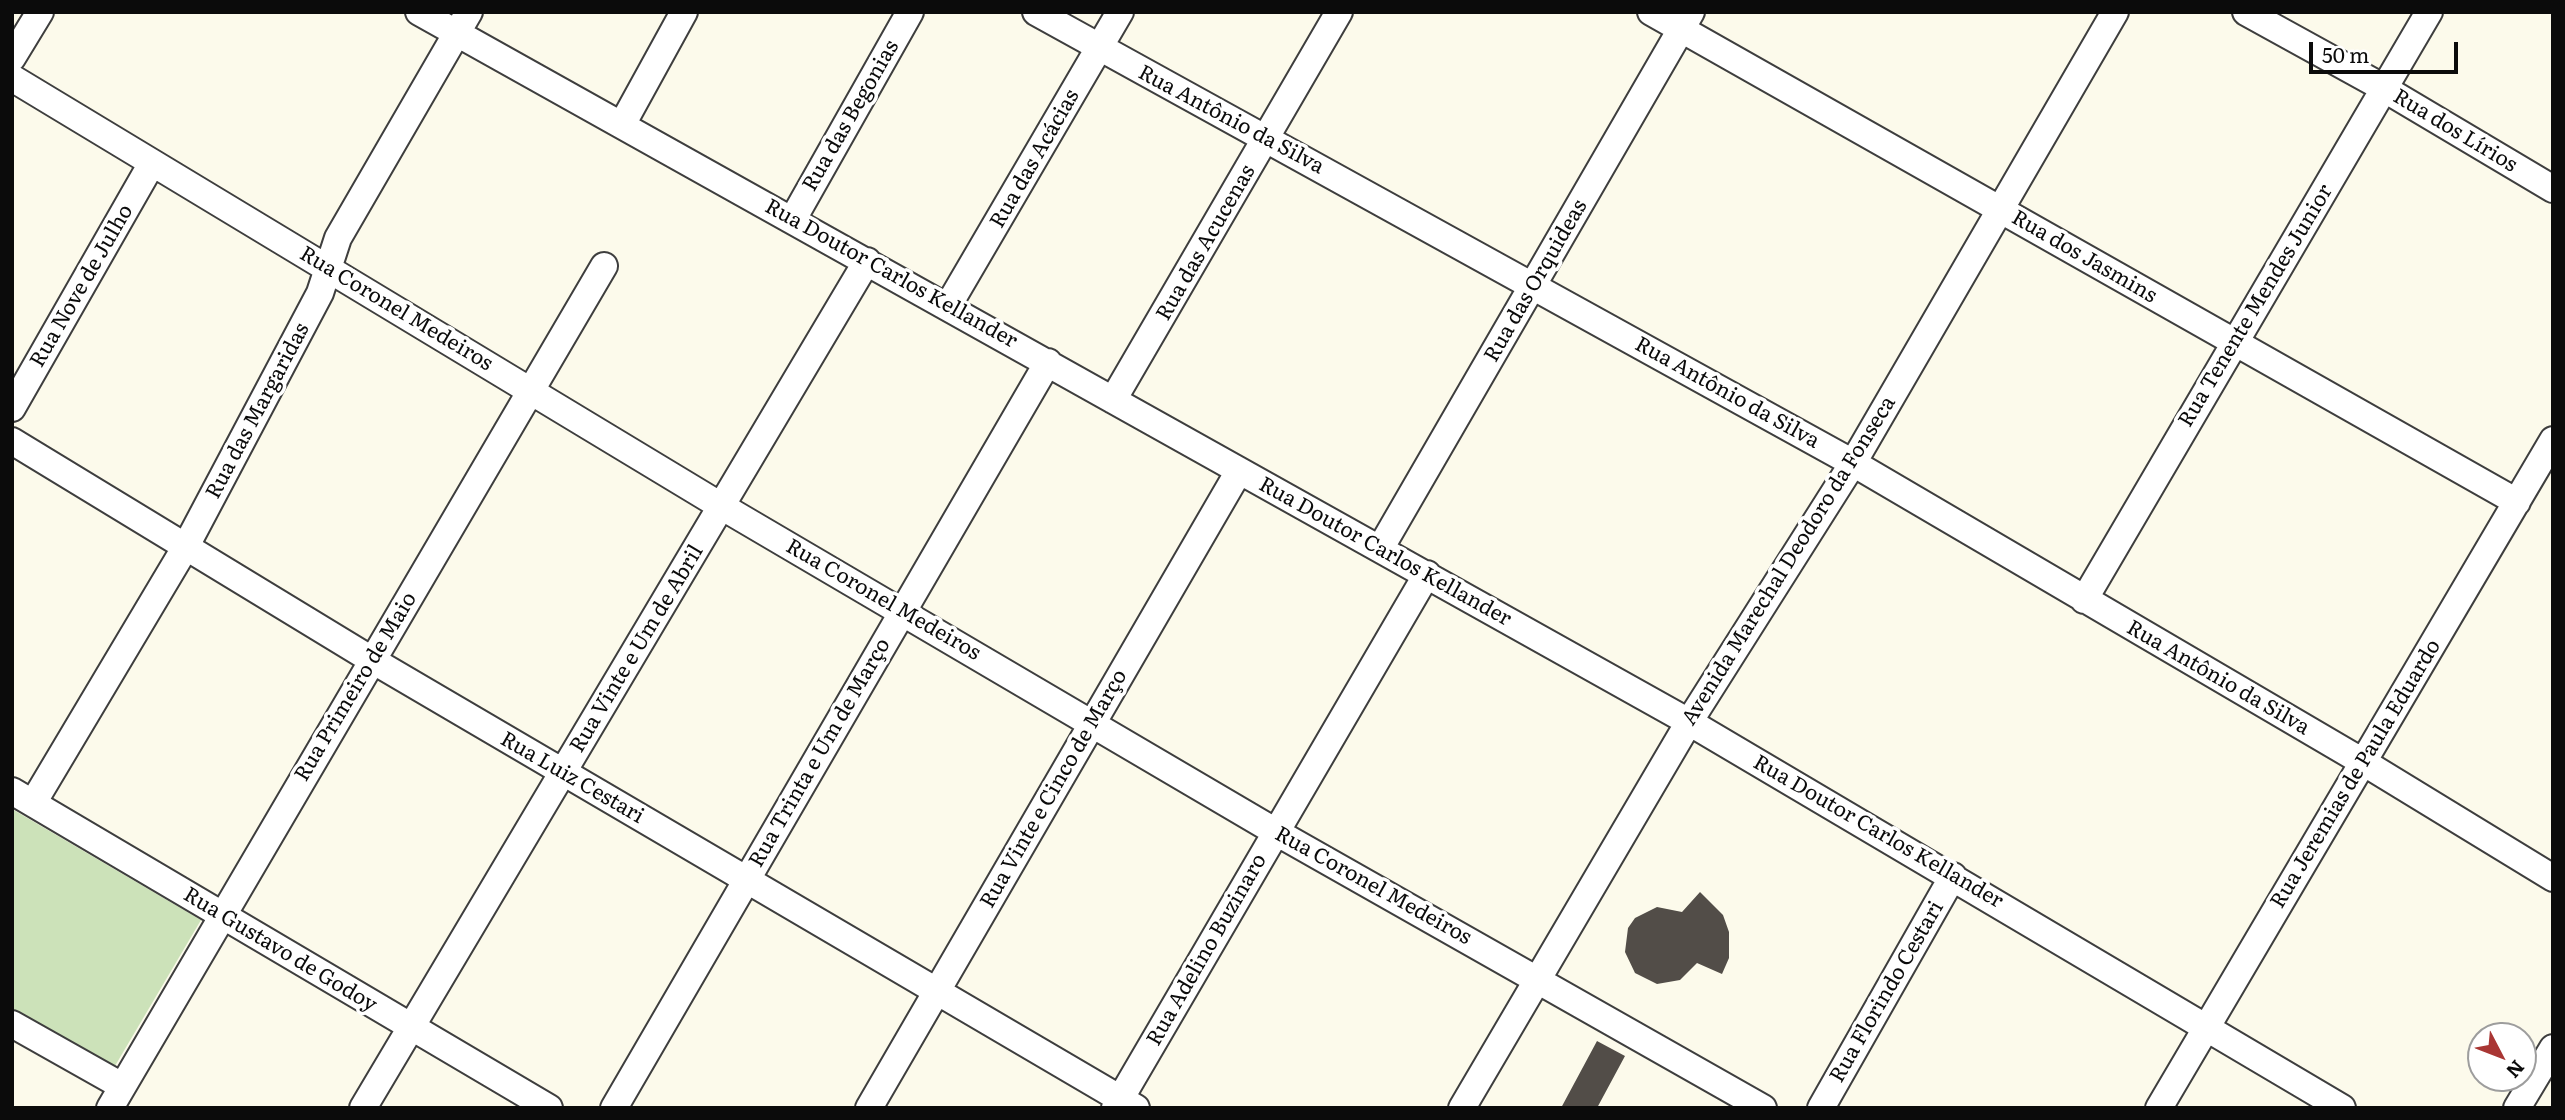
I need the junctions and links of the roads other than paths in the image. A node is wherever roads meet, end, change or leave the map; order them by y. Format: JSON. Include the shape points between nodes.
{"nodes":[{"id":1,"x":40,"y":12,"type":"edge"},
{"id":2,"x":419,"y":12,"type":"edge"},
{"id":3,"x":684,"y":12,"type":"edge"},
{"id":4,"x":910,"y":12,"type":"edge"},
{"id":5,"x":1036,"y":12,"type":"edge"},
{"id":6,"x":1121,"y":12,"type":"edge"},
{"id":7,"x":1339,"y":12,"type":"edge"},
{"id":8,"x":1651,"y":12,"type":"edge"},
{"id":9,"x":2115,"y":12,"type":"edge"},
{"id":10,"x":2246,"y":12,"type":"edge"},
{"id":11,"x":2429,"y":12,"type":"edge"},
{"id":12,"x":1686,"y":20,"type":"edge"},
{"id":13,"x":463,"y":23,"type":"edge"},
{"id":14,"x":1099,"y":49,"type":"junction"},
{"id":15,"x":12,"y":58,"type":"edge"},
{"id":16,"x":12,"y":78,"type":"edge"},
{"id":17,"x":2384,"y":89,"type":"junction"},
{"id":18,"x":623,"y":123,"type":"junction"},
{"id":19,"x":1267,"y":138,"type":"junction"},
{"id":20,"x":152,"y":163,"type":"junction"},
{"id":21,"x":2553,"y":189,"type":"edge"},
{"id":22,"x":2001,"y":210,"type":"junction"},
{"id":23,"x":793,"y":219,"type":"junction"},
{"id":24,"x":867,"y":261,"type":"junction"},
{"id":25,"x":604,"y":266,"type":"dead end"},
{"id":26,"x":328,"y":267,"type":"junction"},
{"id":27,"x":1533,"y":286,"type":"junction"},
{"id":28,"x":948,"y":306,"type":"junction"},
{"id":29,"x":2233,"y":343,"type":"junction"},
{"id":30,"x":1048,"y":362,"type":"junction"},
{"id":31,"x":530,"y":391,"type":"junction"},
{"id":32,"x":1113,"y":400,"type":"junction"},
{"id":33,"x":12,"y":408,"type":"edge"},
{"id":34,"x":2553,"y":440,"type":"edge"},
{"id":35,"x":12,"y":441,"type":"edge"},
{"id":36,"x":1853,"y":463,"type":"junction"},
{"id":37,"x":1238,"y":471,"type":"junction"},
{"id":38,"x":2517,"y":502,"type":"junction"},
{"id":39,"x":721,"y":506,"type":"junction"},
{"id":40,"x":185,"y":548,"type":"junction"},
{"id":41,"x":1380,"y":549,"type":"junction"},
{"id":42,"x":1427,"y":574,"type":"junction"},
{"id":43,"x":2084,"y":600,"type":"junction"},
{"id":44,"x":902,"y":612,"type":"junction"},
{"id":45,"x":372,"y":660,"type":"junction"},
{"id":46,"x":1689,"y":722,"type":"junction"},
{"id":47,"x":1093,"y":723,"type":"junction"},
{"id":48,"x":2363,"y":762,"type":"junction"},
{"id":49,"x":563,"y":773,"type":"junction"},
{"id":50,"x":22,"y":797,"type":"edge"},
{"id":51,"x":1276,"y":832,"type":"junction"},
{"id":52,"x":1953,"y":876,"type":"junction"},
{"id":53,"x":2553,"y":878,"type":"edge"},
{"id":54,"x":746,"y":880,"type":"junction"},
{"id":55,"x":221,"y":915,"type":"junction"},
{"id":56,"x":1538,"y":978,"type":"junction"},
{"id":57,"x":937,"y":991,"type":"junction"},
{"id":58,"x":12,"y":1024,"type":"edge"},
{"id":59,"x":411,"y":1027,"type":"junction"},
{"id":60,"x":2207,"y":1027,"type":"junction"},
{"id":61,"x":2553,"y":1048,"type":"edge"},
{"id":62,"x":116,"y":1097,"type":"edge"},
{"id":63,"x":1124,"y":1105,"type":"edge"},
{"id":64,"x":363,"y":1108,"type":"edge"},
{"id":65,"x":548,"y":1108,"type":"edge"},
{"id":66,"x":614,"y":1108,"type":"edge"},
{"id":67,"x":869,"y":1108,"type":"edge"},
{"id":68,"x":1462,"y":1108,"type":"edge"},
{"id":69,"x":1763,"y":1108,"type":"edge"},
{"id":70,"x":1821,"y":1108,"type":"edge"},
{"id":71,"x":2159,"y":1108,"type":"edge"},
{"id":72,"x":2343,"y":1108,"type":"edge"},
{"id":73,"x":2517,"y":1108,"type":"edge"}],
"edges":[{"from":1,"to":15,"type":"street"},
{"from":2,"to":13,"type":"street","name":"Rua Doutor Carlos Kellander"},
{"from":3,"to":18,"type":"street"},
{"from":4,"to":23,"type":"street","name":"Rua das Begonias"},
{"from":5,"to":14,"type":"street","name":"Rua Antônio da Silva"},
{"from":6,"to":14,"type":"street","name":"Rua das Acácias"},
{"from":7,"to":19,"type":"street","name":"Rua das Acucenas"},
{"from":8,"to":12,"type":"street","name":"Rua dos Jasmins"},
{"from":9,"to":22,"type":"street","name":"Avenida Marechal Deodoro da Fonseca"},
{"from":10,"to":17,"type":"street","name":"Rua dos Lírios"},
{"from":11,"to":17,"type":"street","name":"Rua Tenente Mendes Junior"},
{"from":12,"to":22,"type":"street","name":"Rua dos Jasmins"},
{"from":12,"to":27,"type":"street","name":"Rua das Orquideas"},
{"from":13,"to":18,"type":"street","name":"Rua Doutor Carlos Kellander"},
{"from":13,"to":26,"type":"street","name":"Rua das Margaridas","via":[[338,238]]},
{"from":14,"to":19,"type":"street","name":"Rua Antônio da Silva"},
{"from":14,"to":28,"type":"street","name":"Rua das Acácias"},
{"from":16,"to":20,"type":"street","name":"Rua Coronel Medeiros"},
{"from":17,"to":21,"type":"street","name":"Rua dos Lírios"},
{"from":17,"to":29,"type":"street","name":"Rua Tenente Mendes Junior"},
{"from":18,"to":23,"type":"street","name":"Rua Doutor Carlos Kellander"},
{"from":19,"to":27,"type":"street","name":"Rua Antônio da Silva"},
{"from":19,"to":32,"type":"street","name":"Rua das Acucenas"},
{"from":20,"to":26,"type":"street","name":"Rua Coronel Medeiros"},
{"from":20,"to":33,"type":"street","name":"Rua Nove de Julho"},
{"from":22,"to":29,"type":"street","name":"Rua dos Jasmins"},
{"from":22,"to":36,"type":"street","name":"Avenida Marechal Deodoro da Fonseca"},
{"from":23,"to":24,"type":"street","name":"Rua Doutor Carlos Kellander"},
{"from":24,"to":28,"type":"street","name":"Rua Doutor Carlos Kellander"},
{"from":24,"to":39,"type":"street","name":"Rua Vinte e Um de Abril"},
{"from":25,"to":31,"type":"street","name":"Rua Primeiro de Maio"},
{"from":26,"to":31,"type":"street","name":"Rua Coronel Medeiros"},
{"from":26,"to":40,"type":"street","name":"Rua das Margaridas","via":[[320,293]]},
{"from":27,"to":36,"type":"street","name":"Rua Antônio da Silva"},
{"from":27,"to":41,"type":"street","name":"Rua das Orquideas"},
{"from":28,"to":30,"type":"street","name":"Rua Doutor Carlos Kellander"},
{"from":29,"to":38,"type":"street","name":"Rua dos Jasmins"},
{"from":29,"to":43,"type":"street","name":"Rua Tenente Mendes Junior"},
{"from":30,"to":32,"type":"street","name":"Rua Doutor Carlos Kellander"},
{"from":30,"to":44,"type":"street","name":"Rua Trinta e Um de Março"},
{"from":31,"to":39,"type":"street","name":"Rua Coronel Medeiros"},
{"from":31,"to":45,"type":"street","name":"Rua Primeiro de Maio"},
{"from":32,"to":37,"type":"street","name":"Rua Doutor Carlos Kellander"},
{"from":34,"to":38,"type":"street","name":"Rua Jeremias de Paula Eduardo"},
{"from":35,"to":40,"type":"street","name":"Rua Luiz Cestari"},
{"from":36,"to":43,"type":"street","name":"Rua Antônio da Silva"},
{"from":36,"to":46,"type":"street","name":"Avenida Marechal Deodoro da Fonseca"},
{"from":37,"to":41,"type":"street","name":"Rua Doutor Carlos Kellander"},
{"from":37,"to":47,"type":"street","name":"Rua Vinte e Cinco de Março"},
{"from":38,"to":48,"type":"street","name":"Rua Jeremias de Paula Eduardo"},
{"from":39,"to":44,"type":"street","name":"Rua Coronel Medeiros"},
{"from":39,"to":49,"type":"street","name":"Rua Vinte e Um de Abril"},
{"from":40,"to":45,"type":"street","name":"Rua Luiz Cestari"},
{"from":40,"to":50,"type":"street","name":"Rua das Margaridas"},
{"from":41,"to":42,"type":"street","name":"Rua Doutor Carlos Kellander"},
{"from":42,"to":46,"type":"street","name":"Rua Doutor Carlos Kellander"},
{"from":42,"to":51,"type":"street","name":"Rua Adelino Buzinaro"},
{"from":43,"to":48,"type":"street","name":"Rua Antônio da Silva"},
{"from":44,"to":47,"type":"street","name":"Rua Coronel Medeiros"},
{"from":44,"to":54,"type":"street","name":"Rua Trinta e Um de Março"},
{"from":45,"to":49,"type":"street","name":"Rua Luiz Cestari"},
{"from":45,"to":55,"type":"street","name":"Rua Primeiro de Maio"},
{"from":46,"to":52,"type":"street","name":"Rua Doutor Carlos Kellander"},
{"from":46,"to":56,"type":"street","name":"Avenida Marechal Deodoro da Fonseca"},
{"from":47,"to":51,"type":"street","name":"Rua Coronel Medeiros"},
{"from":47,"to":57,"type":"street","name":"Rua Vinte e Cinco de Março"},
{"from":48,"to":53,"type":"street","name":"Rua Antônio da Silva"},
{"from":48,"to":60,"type":"street","name":"Rua Jeremias de Paula Eduardo"},
{"from":49,"to":54,"type":"street","name":"Rua Luiz Cestari"},
{"from":49,"to":59,"type":"street","name":"Rua Vinte e Um de Abril"},
{"from":50,"to":55,"type":"street","name":"Rua Gustavo de Godoy"},
{"from":51,"to":56,"type":"street","name":"Rua Coronel Medeiros"},
{"from":51,"to":63,"type":"street","name":"Rua Adelino Buzinaro"},
{"from":52,"to":60,"type":"street","name":"Rua Doutor Carlos Kellander"},
{"from":52,"to":70,"type":"street","name":"Rua Florindo Cestari"},
{"from":54,"to":57,"type":"street","name":"Rua Luiz Cestari"},
{"from":54,"to":66,"type":"street","name":"Rua Trinta e Um de Março"},
{"from":55,"to":59,"type":"street","name":"Rua Gustavo de Godoy"},
{"from":55,"to":62,"type":"street","name":"Rua Primeiro de Maio"},
{"from":56,"to":68,"type":"street","name":"Avenida Marechal Deodoro da Fonseca"},
{"from":56,"to":69,"type":"street","name":"Rua Coronel Medeiros"},
{"from":57,"to":63,"type":"street","name":"Rua Luiz Cestari"},
{"from":57,"to":67,"type":"street","name":"Rua Vinte e Cinco de Março"},
{"from":58,"to":62,"type":"street"},
{"from":59,"to":64,"type":"street","name":"Rua Vinte e Um de Abril"},
{"from":59,"to":65,"type":"street","name":"Rua Gustavo de Godoy"},
{"from":60,"to":71,"type":"street","name":"Rua Jeremias de Paula Eduardo"},
{"from":60,"to":72,"type":"street","name":"Rua Doutor Carlos Kellander"},
{"from":61,"to":73,"type":"street"}]}
